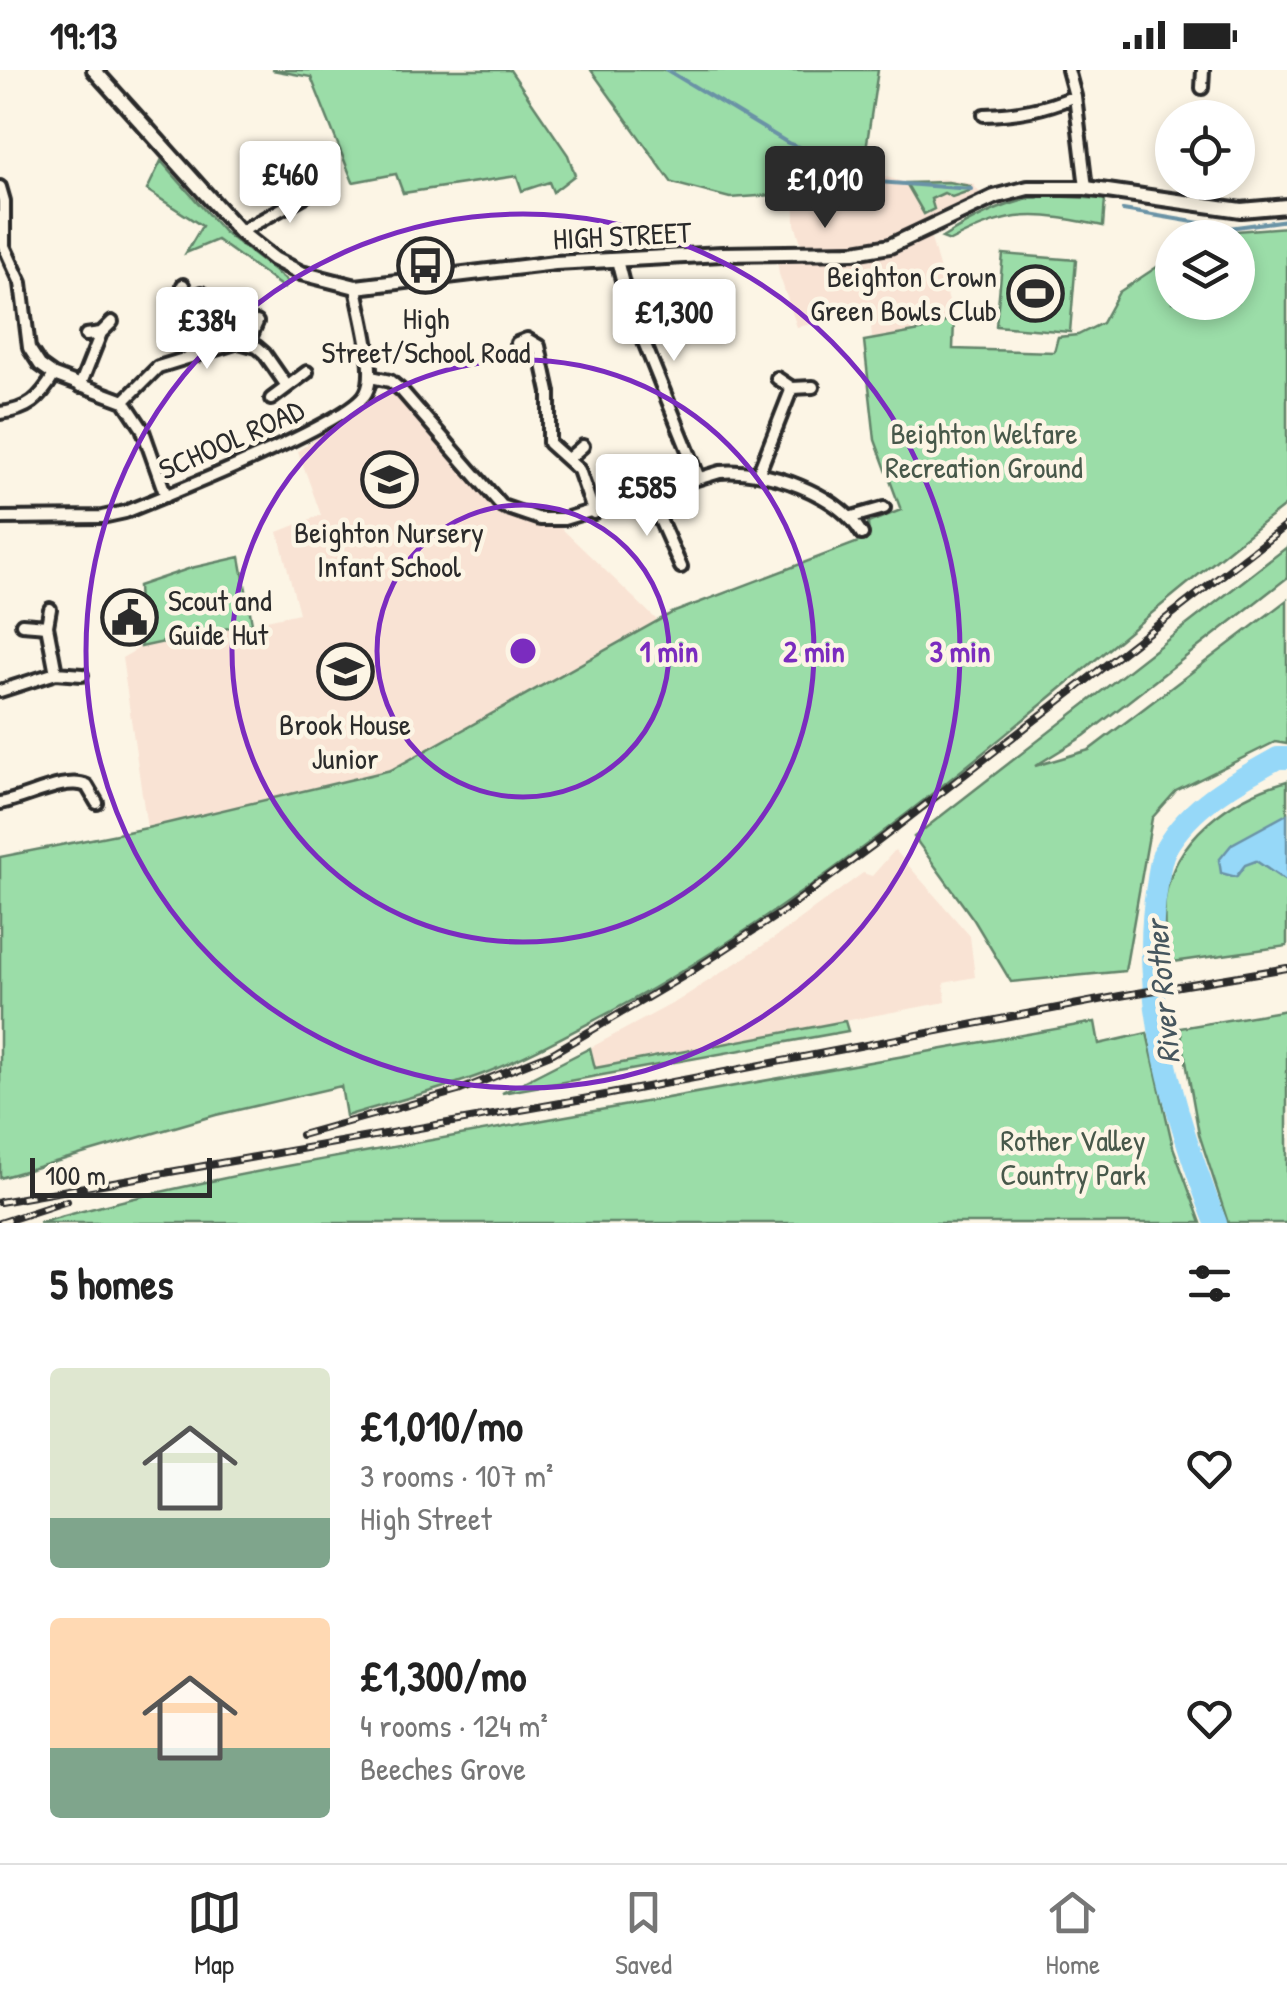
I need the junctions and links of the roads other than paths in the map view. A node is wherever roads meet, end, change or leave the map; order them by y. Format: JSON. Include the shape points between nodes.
{"nodes":[{"id":1,"x":94,"y":70,"type":"edge"},
{"id":2,"x":1068,"y":70,"type":"edge"},
{"id":3,"x":1203,"y":70,"type":"edge"},
{"id":4,"x":1202,"y":88,"type":"dead end"},
{"id":5,"x":1075,"y":96,"type":"junction"},
{"id":6,"x":984,"y":115,"type":"dead end"},
{"id":7,"x":321,"y":186,"type":"dead end"},
{"id":8,"x":0,"y":187,"type":"edge"},
{"id":9,"x":1086,"y":188,"type":"junction"},
{"id":10,"x":1287,"y":206,"type":"edge"},
{"id":11,"x":240,"y":232,"type":"junction"},
{"id":12,"x":2,"y":246,"type":"edge"},
{"id":13,"x":617,"y":260,"type":"junction"},
{"id":14,"x":183,"y":286,"type":"dead end"},
{"id":15,"x":356,"y":287,"type":"junction"},
{"id":16,"x":202,"y":294,"type":"dead end"},
{"id":17,"x":189,"y":302,"type":"junction"},
{"id":18,"x":112,"y":322,"type":"dead end"},
{"id":19,"x":258,"y":322,"type":"dead end"},
{"id":20,"x":101,"y":333,"type":"junction"},
{"id":21,"x":86,"y":335,"type":"dead end"},
{"id":22,"x":517,"y":343,"type":"dead end"},
{"id":23,"x":248,"y":344,"type":"junction"},
{"id":24,"x":193,"y":356,"type":"junction"},
{"id":25,"x":307,"y":372,"type":"dead end"},
{"id":26,"x":54,"y":375,"type":"junction"},
{"id":27,"x":371,"y":377,"type":"junction"},
{"id":28,"x":777,"y":378,"type":"dead end"},
{"id":29,"x":80,"y":386,"type":"junction"},
{"id":30,"x":288,"y":386,"type":"junction"},
{"id":31,"x":792,"y":388,"type":"junction"},
{"id":32,"x":813,"y":388,"type":"dead end"},
{"id":33,"x":271,"y":399,"type":"dead end"},
{"id":34,"x":124,"y":401,"type":"junction"},
{"id":35,"x":0,"y":412,"type":"edge"},
{"id":36,"x":584,"y":446,"type":"dead end"},
{"id":37,"x":568,"y":459,"type":"junction"},
{"id":38,"x":759,"y":472,"type":"junction"},
{"id":39,"x":700,"y":478,"type":"junction"},
{"id":40,"x":649,"y":495,"type":"junction"},
{"id":41,"x":166,"y":496,"type":"junction"},
{"id":42,"x":884,"y":508,"type":"dead end"},
{"id":43,"x":594,"y":512,"type":"junction"},
{"id":44,"x":0,"y":518,"type":"edge"},
{"id":45,"x":852,"y":518,"type":"junction"},
{"id":46,"x":862,"y":534,"type":"dead end"},
{"id":47,"x":681,"y":567,"type":"dead end"},
{"id":48,"x":50,"y":609,"type":"dead end"},
{"id":49,"x":22,"y":624,"type":"dead end"},
{"id":50,"x":48,"y":626,"type":"junction"},
{"id":51,"x":56,"y":673,"type":"junction"},
{"id":52,"x":82,"y":675,"type":"dead end"},
{"id":53,"x":0,"y":691,"type":"edge"},
{"id":54,"x":99,"y":774,"type":"dead end"},
{"id":55,"x":86,"y":786,"type":"junction"},
{"id":56,"x":0,"y":803,"type":"edge"},
{"id":57,"x":97,"y":803,"type":"dead end"}],
"edges":[{"from":1,"to":11,"type":"street","name":"HIGH STREET"},
{"from":2,"to":5,"type":"street"},
{"from":3,"to":4,"type":"street"},
{"from":5,"to":6,"type":"street","via":[[1044,109]]},
{"from":5,"to":9,"type":"street"},
{"from":7,"to":11,"type":"street"},
{"from":8,"to":12,"type":"street"},
{"from":9,"to":10,"type":"street","name":"HIGH STREET","via":[[1241,210]]},
{"from":9,"to":13,"type":"street","name":"HIGH STREET","via":[[1028,188],[994,197],[890,246]]},
{"from":11,"to":15,"type":"street","name":"HIGH STREET","via":[[301,274]]},
{"from":12,"to":26,"type":"street","via":[[21,283],[29,348]]},
{"from":13,"to":15,"type":"street","name":"HIGH STREET"},
{"from":13,"to":39,"type":"street"},
{"from":14,"to":17,"type":"street"},
{"from":15,"to":27,"type":"street"},
{"from":16,"to":17,"type":"street"},
{"from":17,"to":24,"type":"street","via":[[179,330]]},
{"from":18,"to":20,"type":"street"},
{"from":19,"to":23,"type":"street"},
{"from":20,"to":21,"type":"street"},
{"from":20,"to":29,"type":"street"},
{"from":22,"to":37,"type":"street","via":[[539,346],[549,443]]},
{"from":23,"to":24,"type":"street"},
{"from":23,"to":30,"type":"street","via":[[264,353]]},
{"from":24,"to":34,"type":"street","via":[[158,368]]},
{"from":25,"to":30,"type":"street"},
{"from":26,"to":29,"type":"street"},
{"from":26,"to":35,"type":"street","via":[[34,403]]},
{"from":27,"to":41,"type":"street","name":"SCHOOL ROAD","via":[[355,406],[318,428]]},
{"from":27,"to":43,"type":"street","via":[[402,391],[502,506],[540,518]]},
{"from":28,"to":31,"type":"street"},
{"from":29,"to":34,"type":"street"},
{"from":30,"to":33,"type":"street"},
{"from":31,"to":32,"type":"street"},
{"from":31,"to":38,"type":"street"},
{"from":34,"to":41,"type":"street","via":[[142,428]]},
{"from":36,"to":37,"type":"street"},
{"from":37,"to":43,"type":"street","via":[[579,470]]},
{"from":38,"to":39,"type":"street"},
{"from":38,"to":45,"type":"street"},
{"from":39,"to":40,"type":"street"},
{"from":40,"to":43,"type":"street"},
{"from":40,"to":47,"type":"street"},
{"from":41,"to":44,"type":"street","name":"SCHOOL ROAD","via":[[102,517]]},
{"from":42,"to":45,"type":"street"},
{"from":45,"to":46,"type":"street"},
{"from":48,"to":50,"type":"street"},
{"from":49,"to":50,"type":"street"},
{"from":50,"to":51,"type":"street"},
{"from":51,"to":52,"type":"street"},
{"from":51,"to":53,"type":"street"},
{"from":54,"to":55,"type":"street"},
{"from":55,"to":56,"type":"street","via":[[69,782]]},
{"from":55,"to":57,"type":"street"}]}
